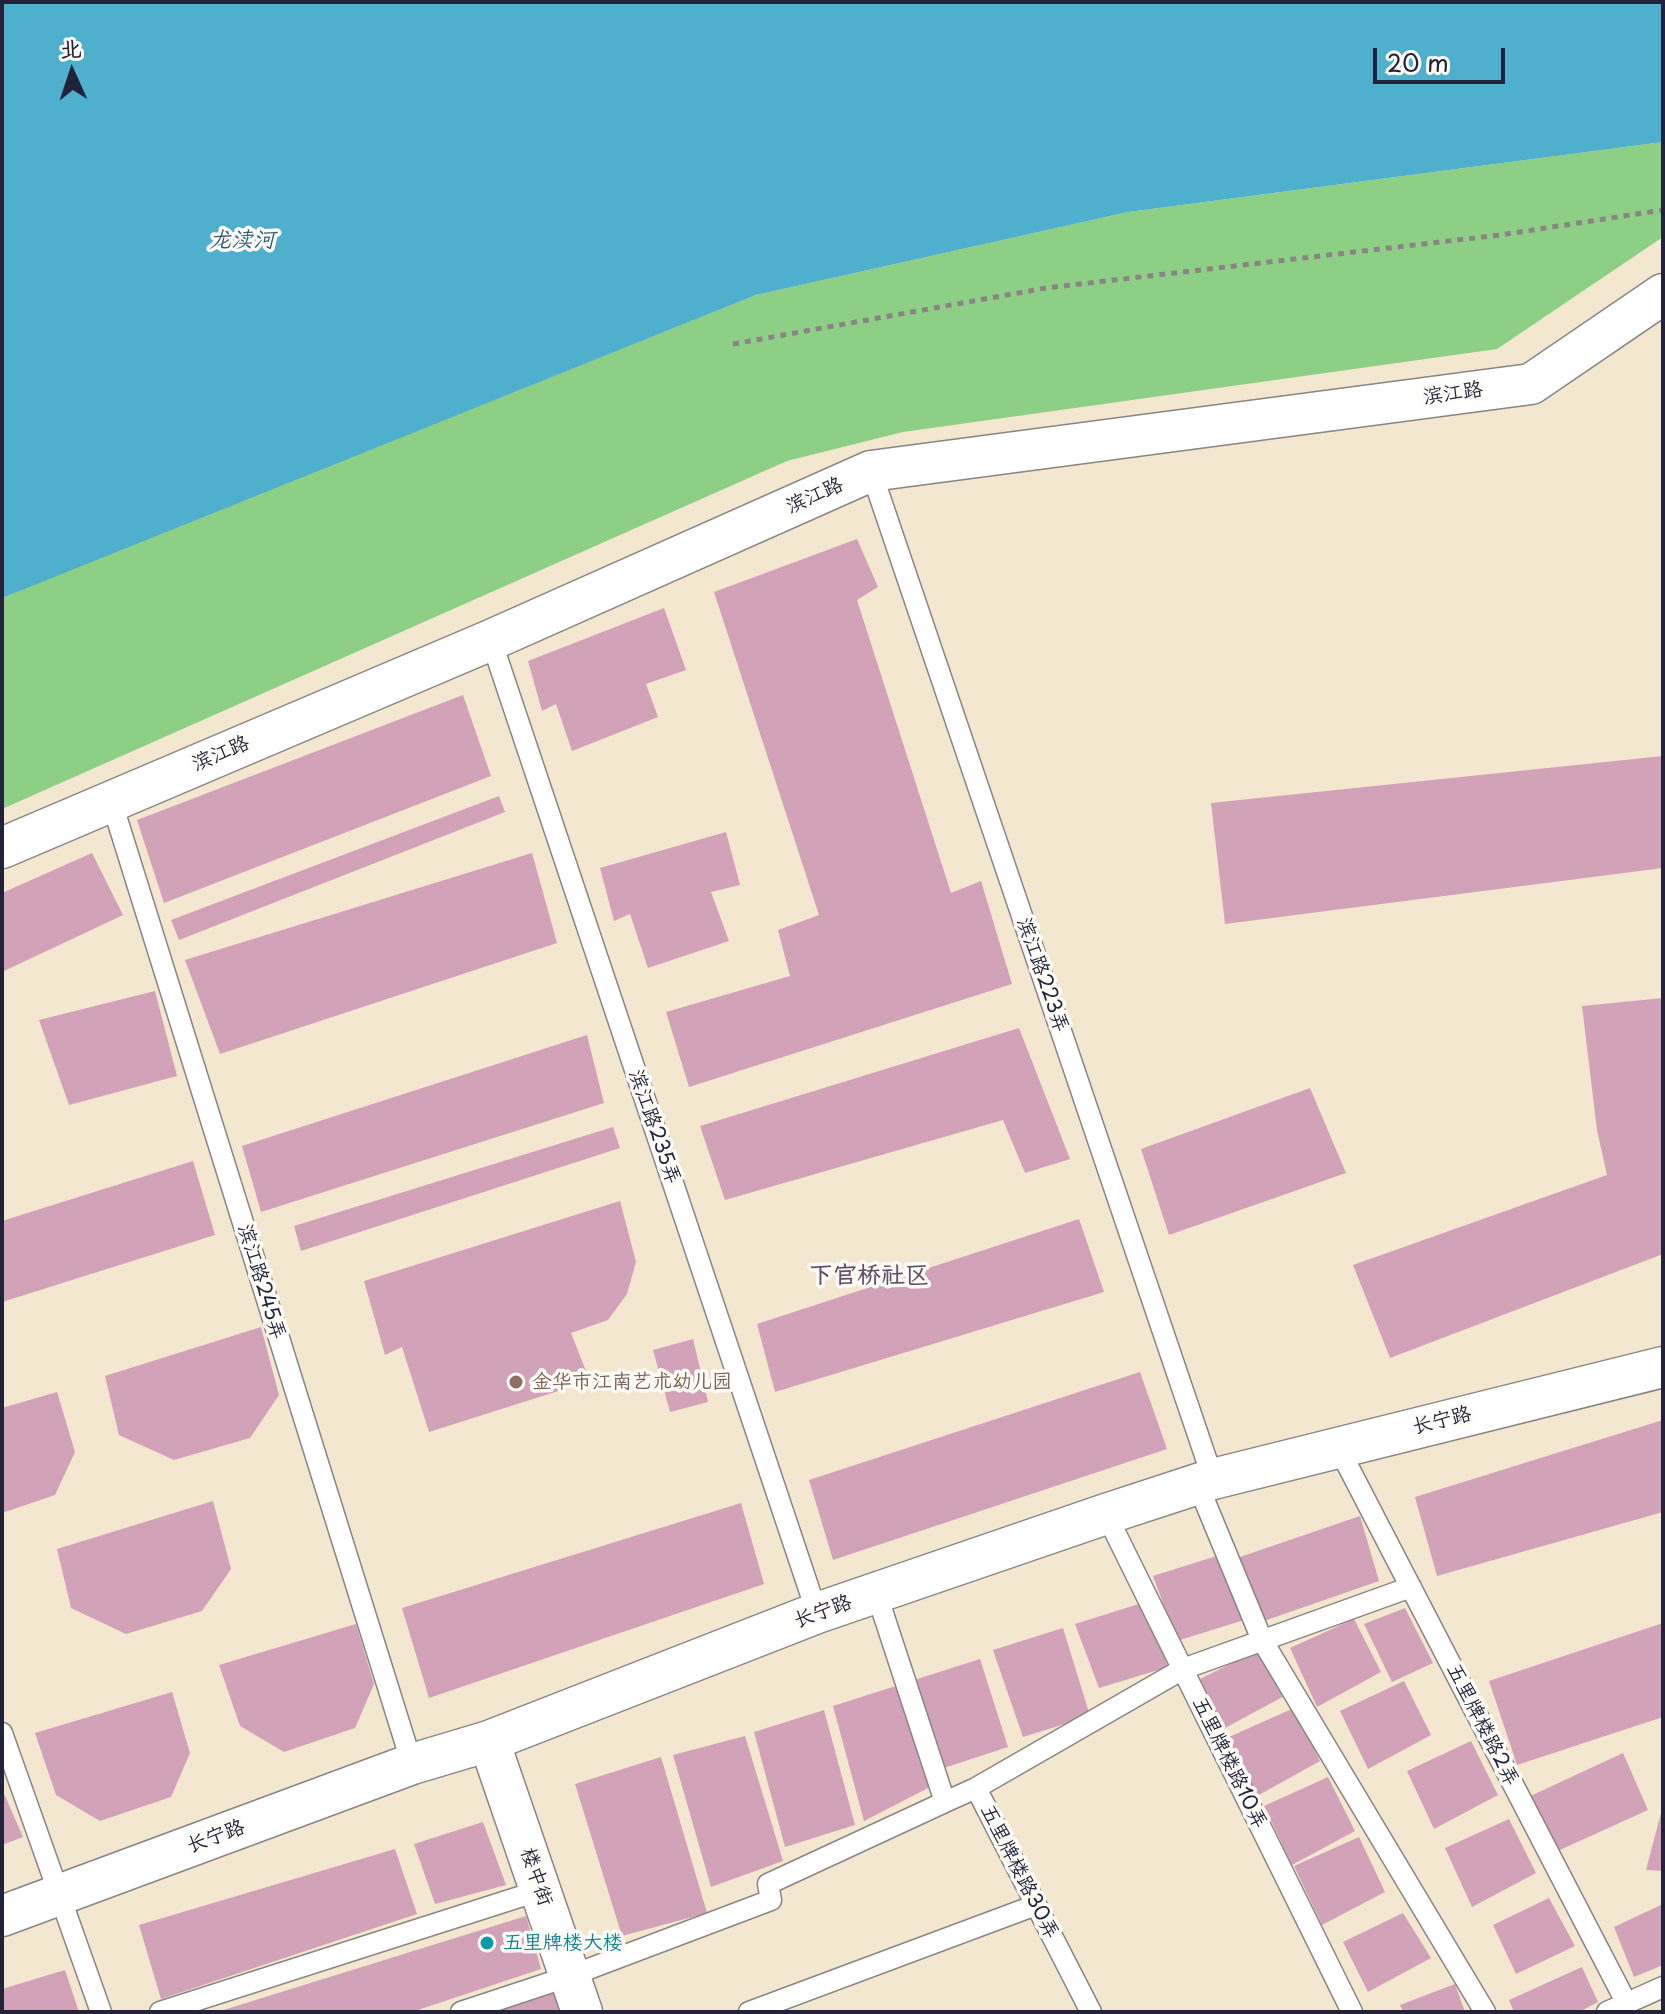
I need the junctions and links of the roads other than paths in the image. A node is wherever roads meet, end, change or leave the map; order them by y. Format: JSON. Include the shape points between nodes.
{"nodes":[{"id":1,"x":1663,"y":294,"type":"edge"},
{"id":2,"x":871,"y":471,"type":"junction"},
{"id":3,"x":491,"y":640,"type":"junction"},
{"id":4,"x":111,"y":800,"type":"junction"},
{"id":5,"x":2,"y":848,"type":"edge"},
{"id":6,"x":1663,"y":1367,"type":"edge"},
{"id":7,"x":1338,"y":1447,"type":"junction"},
{"id":8,"x":1205,"y":1482,"type":"junction"},
{"id":9,"x":1106,"y":1514,"type":"junction"},
{"id":10,"x":1411,"y":1587,"type":"junction"},
{"id":11,"x":876,"y":1592,"type":"junction"},
{"id":12,"x":817,"y":1613,"type":"junction"},
{"id":13,"x":1262,"y":1640,"type":"junction"},
{"id":14,"x":1183,"y":1669,"type":"junction"},
{"id":15,"x":2,"y":1733,"type":"edge"},
{"id":16,"x":489,"y":1741,"type":"junction"},
{"id":17,"x":412,"y":1764,"type":"junction"},
{"id":18,"x":976,"y":1788,"type":"junction"},
{"id":19,"x":945,"y":1802,"type":"junction"},
{"id":20,"x":541,"y":1890,"type":"junction"},
{"id":21,"x":59,"y":1894,"type":"junction"},
{"id":22,"x":1036,"y":1905,"type":"junction"},
{"id":23,"x":2,"y":1916,"type":"edge"},
{"id":24,"x":1663,"y":1987,"type":"edge"},
{"id":25,"x":576,"y":1994,"type":"edge"},
{"id":26,"x":1617,"y":2007,"type":"edge"},
{"id":27,"x":101,"y":2012,"type":"edge"},
{"id":28,"x":160,"y":2012,"type":"edge"},
{"id":29,"x":461,"y":2012,"type":"edge"},
{"id":30,"x":749,"y":2012,"type":"edge"},
{"id":31,"x":1091,"y":2012,"type":"edge"},
{"id":32,"x":1352,"y":2012,"type":"edge"},
{"id":33,"x":1485,"y":2012,"type":"edge"}],
"edges":[{"from":1,"to":2,"type":"street","name":"滨江路","via":[[1531,384]]},
{"from":2,"to":3,"type":"street","name":"滨江路"},
{"from":2,"to":8,"type":"lane","name":"滨江路223弄"},
{"from":3,"to":4,"type":"street","name":"滨江路"},
{"from":3,"to":12,"type":"lane","name":"滨江路235弄"},
{"from":4,"to":5,"type":"street","name":"滨江路"},
{"from":4,"to":17,"type":"lane","name":"滨江路245弄"},
{"from":6,"to":7,"type":"street","name":"长宁路"},
{"from":7,"to":8,"type":"street","name":"长宁路"},
{"from":7,"to":10,"type":"lane","name":"五里牌楼路2弄"},
{"from":8,"to":9,"type":"street","name":"长宁路"},
{"from":8,"to":13,"type":"lane","name":"滨江路223弄"},
{"from":9,"to":11,"type":"street","name":"长宁路"},
{"from":9,"to":14,"type":"lane","name":"五里牌楼路10弄"},
{"from":10,"to":13,"type":"lane"},
{"from":10,"to":26,"type":"lane","name":"五里牌楼路2弄"},
{"from":11,"to":12,"type":"street","name":"长宁路"},
{"from":11,"to":19,"type":"lane"},
{"from":12,"to":16,"type":"street","name":"长宁路"},
{"from":13,"to":14,"type":"lane"},
{"from":13,"to":33,"type":"lane","name":"滨江路223弄"},
{"from":14,"to":18,"type":"lane"},
{"from":14,"to":32,"type":"lane","name":"五里牌楼路10弄"},
{"from":15,"to":21,"type":"lane"},
{"from":16,"to":17,"type":"street","name":"长宁路"},
{"from":16,"to":20,"type":"street","name":"楼中街"},
{"from":17,"to":21,"type":"street","name":"长宁路"},
{"from":18,"to":19,"type":"lane","name":"五里牌楼路30弄"},
{"from":18,"to":22,"type":"lane","name":"五里牌楼路30弄"},
{"from":19,"to":25,"type":"lane","name":"五里牌楼路30弄","via":[[768,1884],[771,1900]]},
{"from":20,"to":25,"type":"street","name":"楼中街"},
{"from":20,"to":28,"type":"lane"},
{"from":21,"to":23,"type":"street","name":"长宁路"},
{"from":21,"to":27,"type":"lane"},
{"from":22,"to":30,"type":"lane"},
{"from":22,"to":31,"type":"lane","name":"五里牌楼路30弄"},
{"from":24,"to":26,"type":"lane"},
{"from":25,"to":29,"type":"lane"}]}
